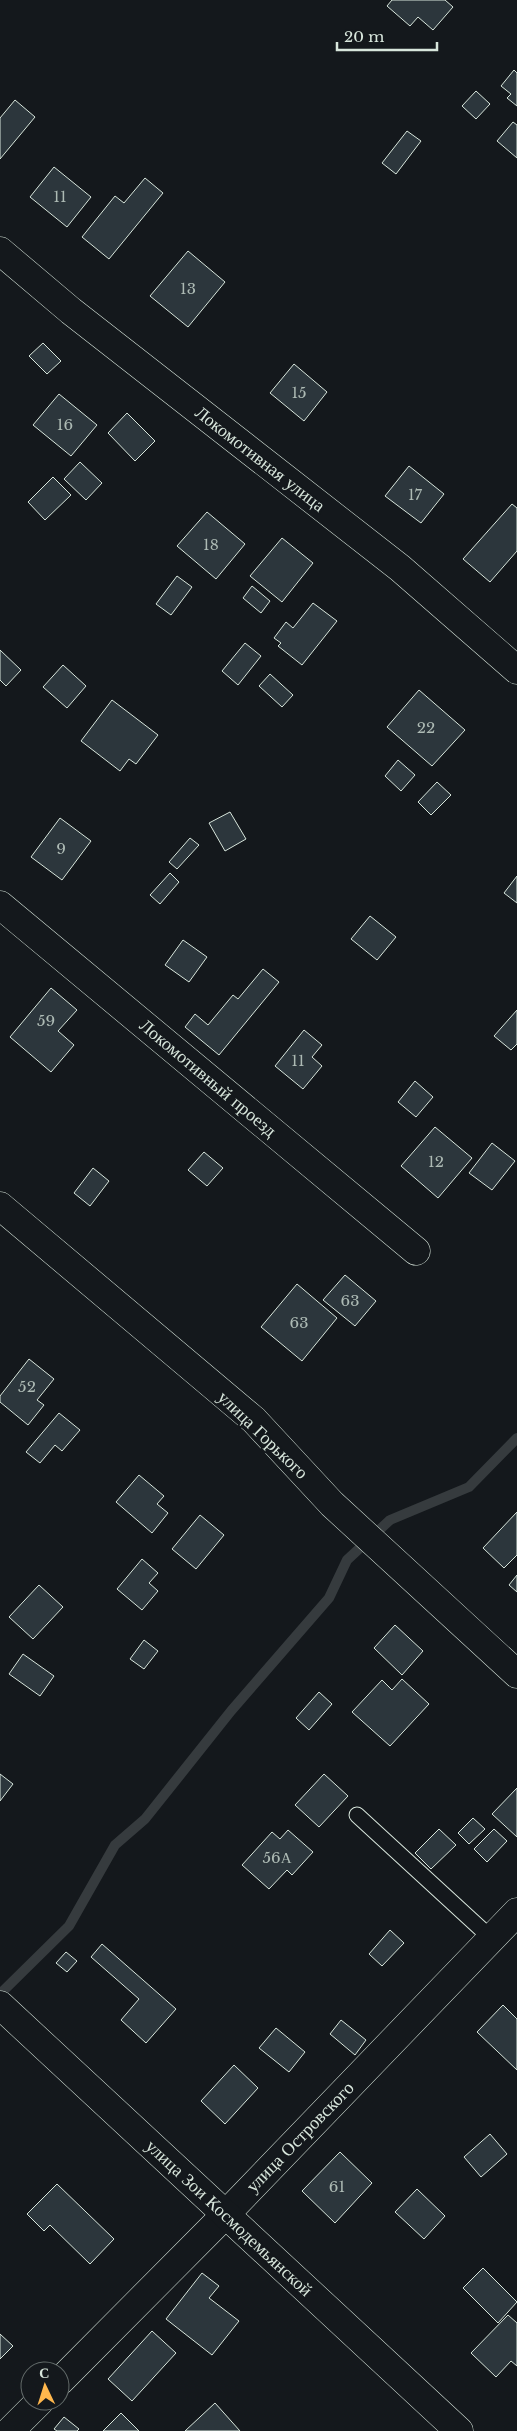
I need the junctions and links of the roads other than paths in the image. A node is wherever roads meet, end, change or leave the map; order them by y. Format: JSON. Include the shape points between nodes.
{"nodes":[{"id":1,"x":0,"y":251,"type":"edge"},
{"id":2,"x":517,"y":670,"type":"edge"},
{"id":3,"x":0,"y":904,"type":"edge"},
{"id":4,"x":0,"y":1206,"type":"edge"},
{"id":5,"x":416,"y":1251,"type":"dead end"},
{"id":6,"x":517,"y":1674,"type":"edge"},
{"id":7,"x":357,"y":1815,"type":"dead end"},
{"id":8,"x":517,"y":1912,"type":"edge"},
{"id":9,"x":492,"y":1939,"type":"junction"},
{"id":10,"x":0,"y":2005,"type":"edge"},
{"id":11,"x":225,"y":2215,"type":"junction"},
{"id":12,"x":70,"y":2371,"type":"edge"},
{"id":13,"x":30,"y":2411,"type":"edge"},
{"id":14,"x":10,"y":2431,"type":"edge"},
{"id":15,"x":459,"y":2431,"type":"edge"}],
"edges":[{"from":1,"to":2,"type":"street","name":"Локомотивная улица","via":[[70,311],[400,568]]},
{"from":3,"to":5,"type":"street","name":"Локомотивный проезд"},
{"from":4,"to":6,"type":"street","name":"улица Горького","via":[[254,1420],[332,1504]]},
{"from":7,"to":9,"type":"lane"},
{"from":8,"to":9,"type":"street","name":"улица Островского"},
{"from":9,"to":11,"type":"street","name":"улица Островского"},
{"from":10,"to":11,"type":"street","name":"улица Зои Космодемьянской"},
{"from":11,"to":12,"type":"street","name":"улица Островского"},
{"from":11,"to":15,"type":"street","name":"улица Зои Космодемьянской"},
{"from":13,"to":14,"type":"street"}]}
